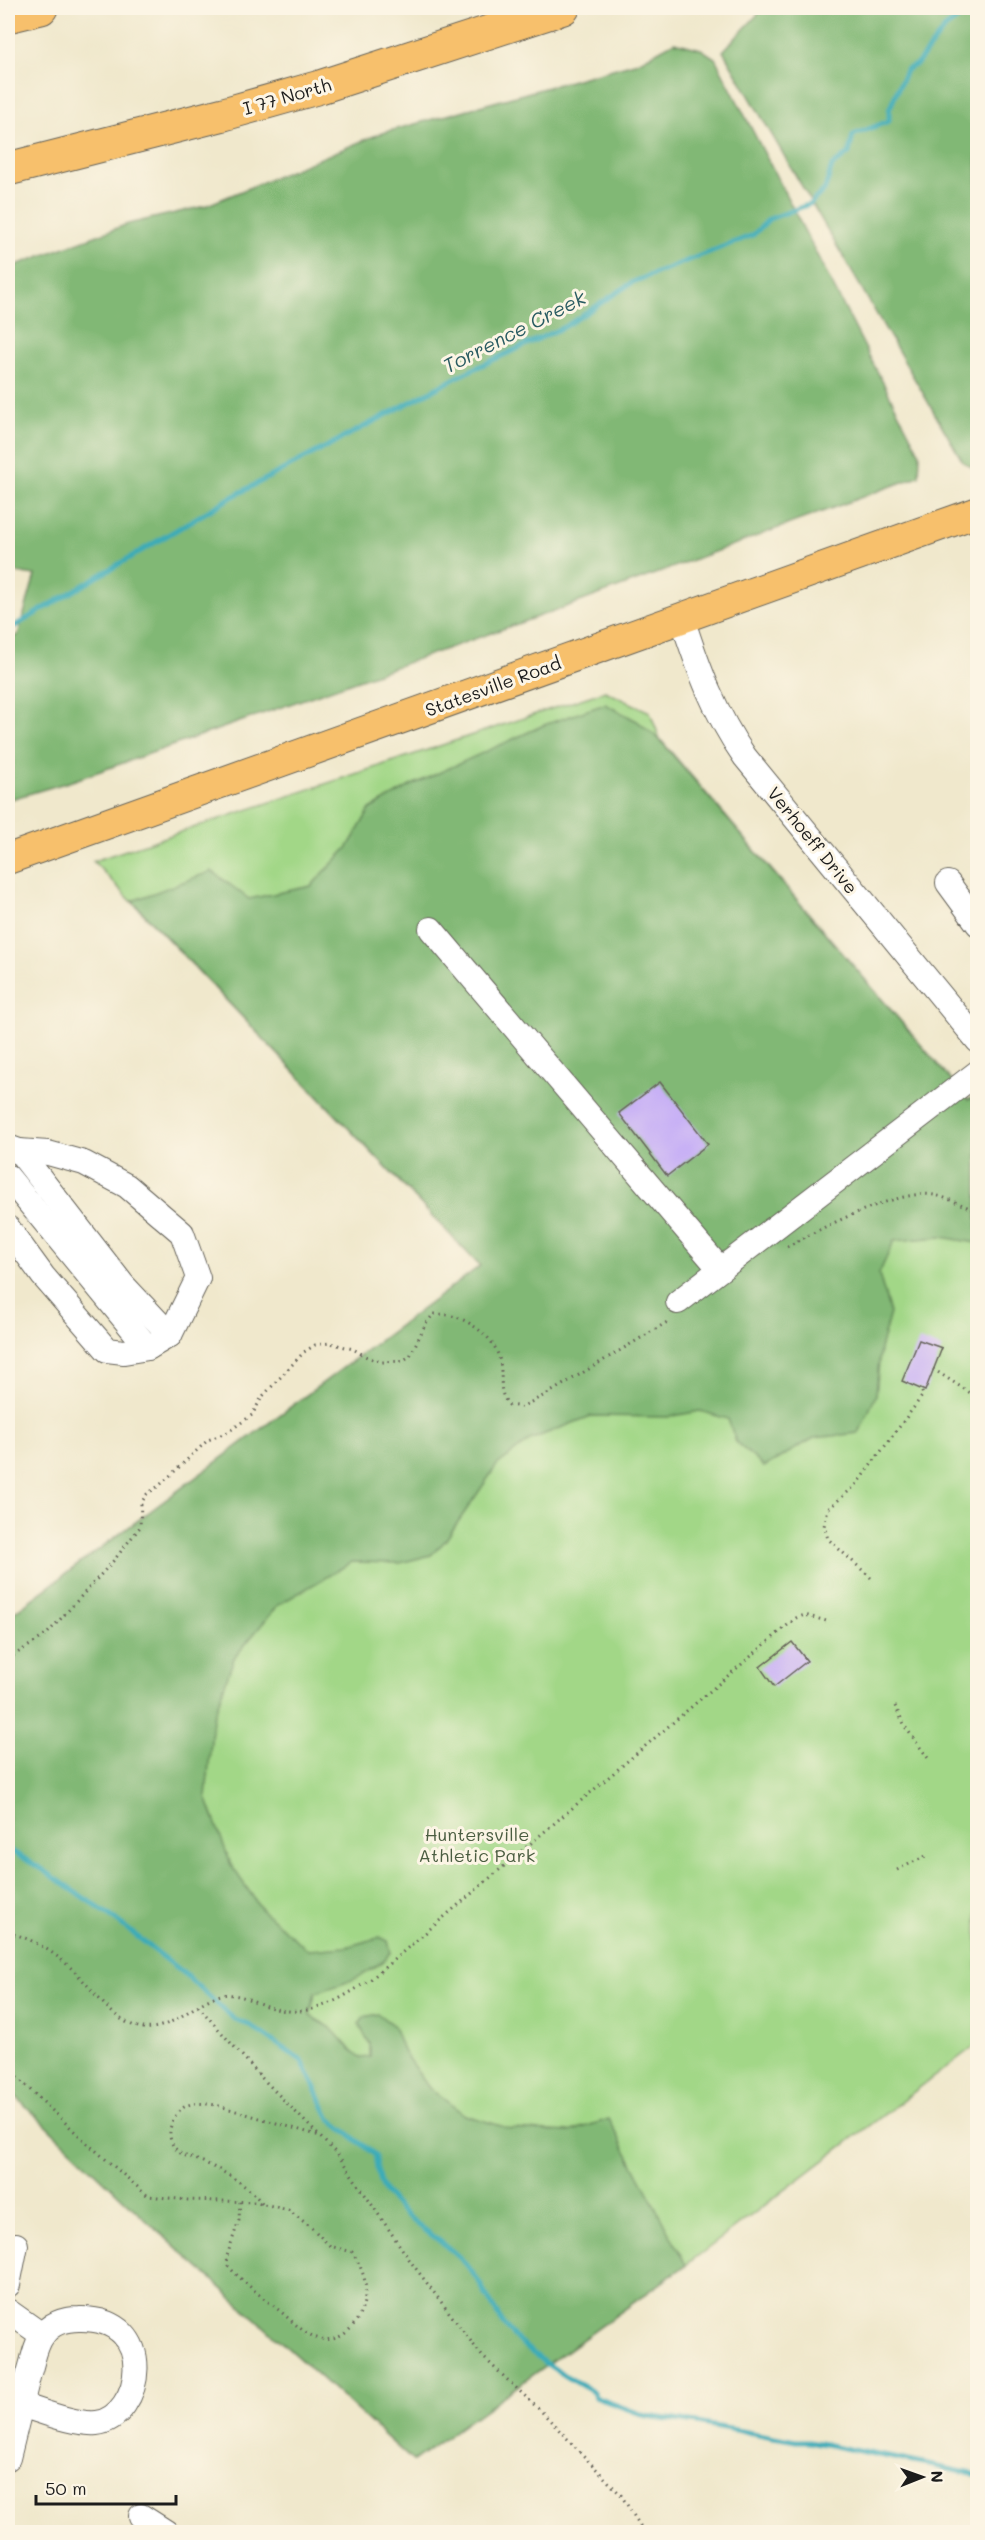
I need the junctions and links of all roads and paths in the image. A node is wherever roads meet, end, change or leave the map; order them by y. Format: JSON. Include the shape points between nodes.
{"nodes":[{"id":1,"x":41,"y":8,"type":"edge"},
{"id":2,"x":563,"y":8,"type":"edge"},
{"id":3,"x":8,"y":16,"type":"edge"},
{"id":4,"x":14,"y":166,"type":"edge"},
{"id":5,"x":978,"y":512,"type":"edge"},
{"id":6,"x":682,"y":618,"type":"junction"},
{"id":7,"x":8,"y":859,"type":"edge"},
{"id":8,"x":948,"y":883,"type":"dead end"},
{"id":9,"x":978,"y":924,"type":"edge"},
{"id":10,"x":431,"y":928,"type":"dead end"},
{"id":11,"x":978,"y":1041,"type":"edge"},
{"id":12,"x":978,"y":1072,"type":"edge"},
{"id":13,"x":13,"y":1149,"type":"edge"},
{"id":14,"x":8,"y":1177,"type":"edge"},
{"id":15,"x":978,"y":1211,"type":"edge"},
{"id":16,"x":8,"y":1228,"type":"edge"},
{"id":17,"x":779,"y":1252,"type":"dead end"},
{"id":18,"x":720,"y":1269,"type":"junction"},
{"id":19,"x":674,"y":1311,"type":"joint"},
{"id":20,"x":170,"y":1335,"type":"junction"},
{"id":21,"x":148,"y":1348,"type":"junction"},
{"id":22,"x":933,"y":1369,"type":"dead end"},
{"id":23,"x":921,"y":1389,"type":"dead end"},
{"id":24,"x":978,"y":1398,"type":"edge"},
{"id":25,"x":871,"y":1578,"type":"dead end"},
{"id":26,"x":830,"y":1622,"type":"dead end"},
{"id":27,"x":8,"y":1659,"type":"edge"},
{"id":28,"x":895,"y":1706,"type":"dead end"},
{"id":29,"x":928,"y":1758,"type":"dead end"},
{"id":30,"x":928,"y":1856,"type":"dead end"},
{"id":31,"x":897,"y":1870,"type":"dead end"},
{"id":32,"x":8,"y":1933,"type":"edge"},
{"id":33,"x":198,"y":2006,"type":"junction"},
{"id":34,"x":8,"y":2069,"type":"edge"},
{"id":35,"x":320,"y":2137,"type":"junction"},
{"id":36,"x":240,"y":2201,"type":"junction"},
{"id":37,"x":263,"y":2204,"type":"junction"},
{"id":38,"x":16,"y":2244,"type":"dead end"},
{"id":39,"x":8,"y":2285,"type":"edge"},
{"id":40,"x":8,"y":2311,"type":"edge"},
{"id":41,"x":42,"y":2335,"type":"junction"},
{"id":42,"x":21,"y":2405,"type":"junction"},
{"id":43,"x":8,"y":2457,"type":"edge"},
{"id":44,"x":141,"y":2516,"type":"dead end"},
{"id":45,"x":166,"y":2532,"type":"edge"},
{"id":46,"x":644,"y":2532,"type":"edge"}],
"edges":[{"from":1,"to":3,"type":"highway"},
{"from":2,"to":4,"type":"highway","name":"I 77 North","via":[[320,87]]},
{"from":5,"to":6,"type":"main road","name":"Statesville Road"},
{"from":6,"to":7,"type":"main road","name":"Statesville Road"},
{"from":6,"to":11,"type":"street","name":"Verhoeff Drive","via":[[708,693],[730,736]]},
{"from":8,"to":9,"type":"street"},
{"from":10,"to":18,"type":"street"},
{"from":12,"to":18,"type":"street"},
{"from":13,"to":20,"type":"street","via":[[123,1285]]},
{"from":13,"to":20,"type":"street","via":[[84,1163],[127,1186],[182,1233],[198,1278]]},
{"from":14,"to":21,"type":"street"},
{"from":15,"to":17,"type":"path","via":[[932,1194],[892,1198]]},
{"from":16,"to":21,"type":"street","via":[[43,1276],[107,1350]]},
{"from":18,"to":19,"type":"street"},
{"from":19,"to":27,"type":"path","via":[[549,1393],[521,1407],[509,1405],[503,1398],[495,1345],[488,1335],[461,1317],[434,1314],[410,1356],[392,1363],[374,1360],[345,1346],[315,1345],[287,1369],[252,1415],[208,1440],[147,1494],[141,1503],[140,1527],[114,1559],[46,1635]]},
{"from":20,"to":21,"type":"street"},
{"from":22,"to":24,"type":"path"},
{"from":23,"to":25,"type":"path","via":[[923,1395],[907,1419],[856,1485],[828,1509],[825,1518],[824,1533],[828,1539]]},
{"from":26,"to":33,"type":"path","via":[[805,1615],[796,1618],[371,1979],[342,1999],[320,2009],[285,2010],[234,1996],[219,1996]]},
{"from":28,"to":29,"type":"path"},
{"from":30,"to":31,"type":"path"},
{"from":32,"to":33,"type":"path","via":[[46,1949],[75,1972],[115,2014],[142,2029],[159,2027]]},
{"from":33,"to":35,"type":"path"},
{"from":34,"to":36,"type":"path","via":[[147,2196]]},
{"from":35,"to":37,"type":"path","via":[[216,2105],[199,2103],[177,2112],[170,2134],[179,2152],[249,2187]]},
{"from":35,"to":46,"type":"path","via":[[338,2154],[411,2262],[482,2356],[621,2495]]},
{"from":36,"to":37,"type":"path"},
{"from":36,"to":37,"type":"path","via":[[228,2266],[309,2335],[332,2341],[342,2336],[363,2308],[365,2283],[359,2263],[352,2252],[330,2246],[288,2210]]},
{"from":38,"to":39,"type":"street"},
{"from":40,"to":41,"type":"street"},
{"from":41,"to":42,"type":"street"},
{"from":41,"to":42,"type":"street","via":[[69,2319],[94,2320],[121,2331],[134,2349],[132,2385],[118,2412],[98,2423]]},
{"from":42,"to":43,"type":"street"},
{"from":44,"to":45,"type":"street"}]}
